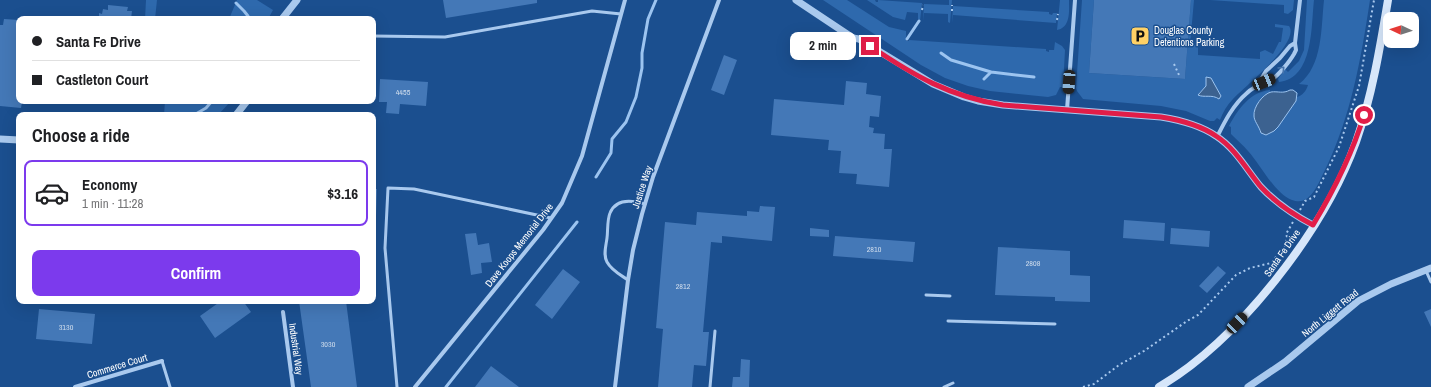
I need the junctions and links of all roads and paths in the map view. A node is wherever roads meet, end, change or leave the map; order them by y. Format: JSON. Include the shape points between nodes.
{"nodes":[{"id":1,"x":297,"y":0,"type":"edge"},
{"id":2,"x":625,"y":0,"type":"edge"},
{"id":3,"x":718,"y":0,"type":"edge"},
{"id":4,"x":796,"y":0,"type":"edge"},
{"id":5,"x":1075,"y":0,"type":"edge"},
{"id":6,"x":1300,"y":0,"type":"edge"},
{"id":7,"x":1374,"y":0,"type":"edge"},
{"id":8,"x":1388,"y":0,"type":"edge"},
{"id":9,"x":923,"y":5,"type":"dead end"},
{"id":10,"x":952,"y":6,"type":"dead end"},
{"id":11,"x":922,"y":10,"type":"dead end"},
{"id":12,"x":952,"y":11,"type":"dead end"},
{"id":13,"x":621,"y":14,"type":"junction"},
{"id":14,"x":1058,"y":14,"type":"dead end"},
{"id":15,"x":284,"y":16,"type":"edge"},
{"id":16,"x":1057,"y":20,"type":"dead end"},
{"id":17,"x":376,"y":36,"type":"edge"},
{"id":18,"x":1295,"y":43,"type":"junction"},
{"id":19,"x":1174,"y":64,"type":"dead end"},
{"id":20,"x":1179,"y":74,"type":"dead end"},
{"id":21,"x":1257,"y":86,"type":"junction"},
{"id":22,"x":245,"y":104,"type":"edge"},
{"id":23,"x":1067,"y":110,"type":"junction"},
{"id":24,"x":238,"y":112,"type":"edge"},
{"id":25,"x":1217,"y":137,"type":"junction"},
{"id":26,"x":0,"y":139,"type":"edge"},
{"id":27,"x":16,"y":140,"type":"edge"},
{"id":28,"x":645,"y":204,"type":"junction"},
{"id":29,"x":1296,"y":216,"type":"junction"},
{"id":30,"x":551,"y":218,"type":"junction"},
{"id":31,"x":1313,"y":225,"type":"junction"},
{"id":32,"x":1428,"y":269,"type":"edge"},
{"id":33,"x":628,"y":280,"type":"junction"},
{"id":34,"x":1431,"y":282,"type":"edge"},
{"id":35,"x":926,"y":295,"type":"dead end"},
{"id":36,"x":950,"y":296,"type":"dead end"},
{"id":37,"x":283,"y":312,"type":"dead end"},
{"id":38,"x":948,"y":321,"type":"dead end"},
{"id":39,"x":1055,"y":324,"type":"dead end"},
{"id":40,"x":715,"y":331,"type":"dead end"},
{"id":41,"x":162,"y":361,"type":"joint"},
{"id":42,"x":953,"y":383,"type":"dead end"},
{"id":43,"x":75,"y":387,"type":"edge"},
{"id":44,"x":170,"y":387,"type":"edge"},
{"id":45,"x":293,"y":387,"type":"edge"},
{"id":46,"x":397,"y":387,"type":"edge"},
{"id":47,"x":415,"y":387,"type":"edge"},
{"id":48,"x":615,"y":387,"type":"edge"},
{"id":49,"x":710,"y":387,"type":"edge"},
{"id":50,"x":944,"y":387,"type":"edge"},
{"id":51,"x":1083,"y":387,"type":"edge"},
{"id":52,"x":1159,"y":387,"type":"edge"},
{"id":53,"x":1248,"y":387,"type":"edge"}],
"edges":[{"from":1,"to":15,"type":"street"},
{"from":2,"to":13,"type":"street","name":"Dave Koops Memorial Drive"},
{"from":3,"to":28,"type":"street","name":"Justice Way"},
{"from":4,"to":23,"type":"street","via":[[853,38],[859,39],[924,80],[948,91],[990,103]]},
{"from":5,"to":23,"type":"street"},
{"from":6,"to":18,"type":"street"},
{"from":7,"to":29,"type":"path","via":[[1359,86],[1339,147],[1314,196],[1306,201]]},
{"from":8,"to":31,"type":"main road","name":"Santa Fe Drive","via":[[1373,83],[1360,130],[1334,190]]},
{"from":9,"to":11,"type":"path"},
{"from":10,"to":12,"type":"path"},
{"from":13,"to":17,"type":"lane","via":[[592,11],[445,37]]},
{"from":13,"to":30,"type":"street","name":"Dave Koops Memorial Drive","via":[[582,156],[565,196]]},
{"from":14,"to":16,"type":"path"},
{"from":18,"to":21,"type":"street","via":[[1266,71]]},
{"from":21,"to":18,"type":"street","one_way":true,"via":[[1272,79],[1290,60],[1296,50]]},
{"from":19,"to":20,"type":"path"},
{"from":21,"to":25,"type":"street","via":[[1246,94],[1230,113]]},
{"from":22,"to":24,"type":"street"},
{"from":23,"to":25,"type":"street","via":[[1178,120]]},
{"from":25,"to":29,"type":"street","via":[[1262,188]]},
{"from":26,"to":27,"type":"street"},
{"from":28,"to":33,"type":"street","name":"Justice Way"},
{"from":28,"to":33,"type":"lane","via":[[623,201],[615,206],[610,214],[605,254],[607,262],[613,270]]},
{"from":29,"to":31,"type":"street"},
{"from":29,"to":51,"type":"path","via":[[1286,234],[1285,246],[1271,263],[1250,268],[1236,275],[1198,315],[1094,384]]},
{"from":30,"to":46,"type":"lane","via":[[414,189],[388,188],[385,248]]},
{"from":30,"to":47,"type":"street","name":"Dave Koops Memorial Drive"},
{"from":31,"to":52,"type":"main road","name":"Santa Fe Drive","via":[[1278,277],[1227,333],[1185,370]]},
{"from":32,"to":34,"type":"lane"},
{"from":32,"to":53,"type":"street","name":"North Liggett Road","via":[[1391,284],[1358,302],[1285,362]]},
{"from":33,"to":48,"type":"street","name":"Justice Way"},
{"from":35,"to":36,"type":"lane"},
{"from":37,"to":45,"type":"street","name":"Industrial Way"},
{"from":38,"to":39,"type":"lane"},
{"from":40,"to":49,"type":"lane"},
{"from":41,"to":43,"type":"street","name":"Commerce Court"},
{"from":41,"to":44,"type":"lane"},
{"from":42,"to":50,"type":"lane"}]}
